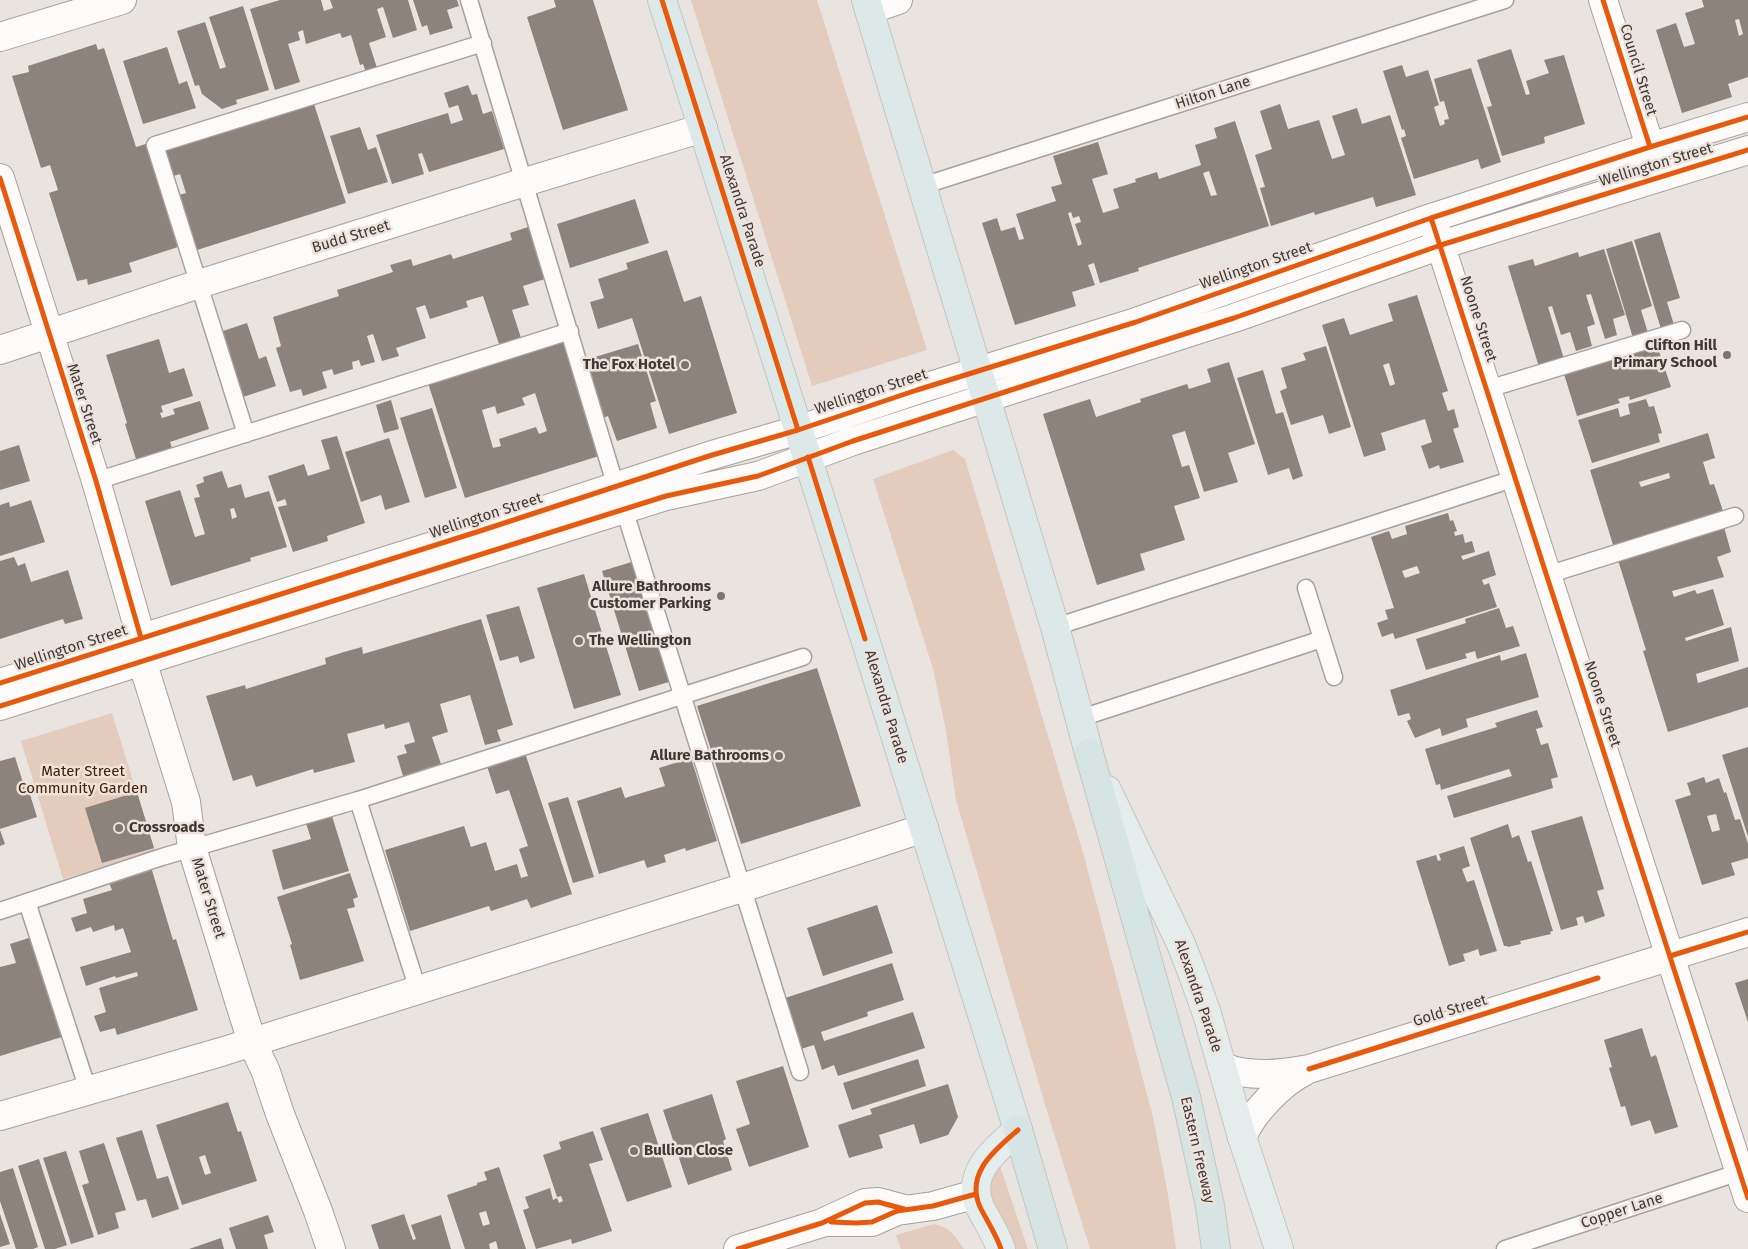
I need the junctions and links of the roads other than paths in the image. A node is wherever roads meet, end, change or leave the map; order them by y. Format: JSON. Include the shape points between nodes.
{"nodes":[{"id":1,"x":469,"y":0,"type":"edge"},
{"id":2,"x":662,"y":0,"type":"edge"},
{"id":3,"x":898,"y":0,"type":"edge"},
{"id":4,"x":1505,"y":0,"type":"edge"},
{"id":5,"x":1603,"y":0,"type":"edge"},
{"id":6,"x":115,"y":1,"type":"edge"},
{"id":7,"x":867,"y":5,"type":"edge"},
{"id":8,"x":0,"y":37,"type":"edge"},
{"id":9,"x":483,"y":43,"type":"junction"},
{"id":10,"x":1748,"y":117,"type":"edge"},
{"id":11,"x":703,"y":128,"type":"junction"},
{"id":12,"x":1650,"y":147,"type":"junction"},
{"id":13,"x":1748,"y":150,"type":"edge"},
{"id":14,"x":1660,"y":177,"type":"junction"},
{"id":15,"x":0,"y":178,"type":"edge"},
{"id":16,"x":525,"y":182,"type":"junction"},
{"id":17,"x":922,"y":186,"type":"junction"},
{"id":18,"x":1432,"y":218,"type":"junction"},
{"id":19,"x":1441,"y":245,"type":"junction"},
{"id":20,"x":199,"y":284,"type":"junction"},
{"id":21,"x":1682,"y":330,"type":"dead end"},
{"id":22,"x":570,"y":331,"type":"junction"},
{"id":23,"x":49,"y":333,"type":"junction"},
{"id":24,"x":0,"y":350,"type":"edge"},
{"id":25,"x":978,"y":371,"type":"junction"},
{"id":26,"x":1488,"y":389,"type":"junction"},
{"id":27,"x":986,"y":399,"type":"junction"},
{"id":28,"x":798,"y":430,"type":"junction"},
{"id":29,"x":246,"y":434,"type":"junction"},
{"id":30,"x":808,"y":457,"type":"junction"},
{"id":31,"x":1516,"y":478,"type":"junction"},
{"id":32,"x":96,"y":481,"type":"junction"},
{"id":33,"x":620,"y":498,"type":"junction"},
{"id":34,"x":1735,"y":516,"type":"dead end"},
{"id":35,"x":1547,"y":575,"type":"junction"},
{"id":36,"x":1306,"y":588,"type":"dead end"},
{"id":37,"x":1056,"y":627,"type":"junction"},
{"id":38,"x":1322,"y":639,"type":"junction"},
{"id":39,"x":142,"y":650,"type":"junction"},
{"id":40,"x":802,"y":657,"type":"dead end"},
{"id":41,"x":1334,"y":677,"type":"dead end"},
{"id":42,"x":0,"y":683,"type":"edge"},
{"id":43,"x":683,"y":695,"type":"junction"},
{"id":44,"x":0,"y":706,"type":"edge"},
{"id":45,"x":1081,"y":718,"type":"junction"},
{"id":46,"x":1089,"y":753,"type":"junction"},
{"id":47,"x":358,"y":800,"type":"junction"},
{"id":48,"x":924,"y":828,"type":"junction"},
{"id":49,"x":192,"y":848,"type":"junction"},
{"id":50,"x":742,"y":888,"type":"junction"},
{"id":51,"x":27,"y":902,"type":"junction"},
{"id":52,"x":0,"y":911,"type":"edge"},
{"id":53,"x":1748,"y":932,"type":"edge"},
{"id":54,"x":1670,"y":956,"type":"junction"},
{"id":55,"x":418,"y":990,"type":"junction"},
{"id":56,"x":252,"y":1042,"type":"junction"},
{"id":57,"x":1174,"y":1052,"type":"joint"},
{"id":58,"x":1223,"y":1067,"type":"junction"},
{"id":59,"x":1309,"y":1069,"type":"junction"},
{"id":60,"x":800,"y":1072,"type":"dead end"},
{"id":61,"x":88,"y":1090,"type":"junction"},
{"id":62,"x":0,"y":1116,"type":"edge"},
{"id":63,"x":1018,"y":1130,"type":"junction"},
{"id":64,"x":1242,"y":1137,"type":"junction"},
{"id":65,"x":1740,"y":1172,"type":"junction"},
{"id":66,"x":976,"y":1194,"type":"junction"},
{"id":67,"x":1748,"y":1198,"type":"edge"},
{"id":68,"x":328,"y":1246,"type":"edge"},
{"id":69,"x":738,"y":1249,"type":"edge"},
{"id":70,"x":1001,"y":1249,"type":"edge"},
{"id":71,"x":1053,"y":1249,"type":"edge"},
{"id":72,"x":1216,"y":1249,"type":"edge"},
{"id":73,"x":1279,"y":1249,"type":"edge"},
{"id":74,"x":1505,"y":1249,"type":"edge"}],
"edges":[{"from":1,"to":9,"type":"lane"},
{"from":2,"to":11,"type":"highway","name":"Alexandra Parade"},
{"from":3,"to":7,"type":"street"},
{"from":4,"to":17,"type":"lane","name":"Hilton Lane"},
{"from":5,"to":12,"type":"street","name":"Council Street"},
{"from":6,"to":8,"type":"street"},
{"from":7,"to":17,"type":"highway","name":"Alexandra Parade"},
{"from":9,"to":16,"type":"lane"},
{"from":9,"to":20,"type":"lane","via":[[155,145]]},
{"from":10,"to":12,"type":"street","name":"Wellington Street"},
{"from":11,"to":16,"type":"street","name":"Budd Street"},
{"from":11,"to":28,"type":"highway","name":"Alexandra Parade"},
{"from":12,"to":14,"type":"street","name":"Council Street"},
{"from":12,"to":18,"type":"street","name":"Wellington Street"},
{"from":13,"to":14,"type":"street","name":"Wellington Street"},
{"from":14,"to":19,"type":"street","name":"Wellington Street"},
{"from":15,"to":23,"type":"street","name":"Mater Street"},
{"from":16,"to":20,"type":"street","name":"Budd Street"},
{"from":16,"to":22,"type":"lane"},
{"from":17,"to":25,"type":"highway","name":"Alexandra Parade"},
{"from":18,"to":19,"type":"street","name":"Noone Street"},
{"from":18,"to":25,"type":"street","name":"Wellington Street","via":[[1136,322]]},
{"from":19,"to":26,"type":"street","name":"Noone Street"},
{"from":19,"to":27,"type":"street","name":"Wellington Street","via":[[1234,318]]},
{"from":20,"to":23,"type":"street","name":"Budd Street"},
{"from":20,"to":29,"type":"lane"},
{"from":21,"to":26,"type":"lane"},
{"from":22,"to":29,"type":"lane"},
{"from":22,"to":33,"type":"lane"},
{"from":23,"to":24,"type":"street","name":"Budd Street"},
{"from":23,"to":32,"type":"street","name":"Mater Street"},
{"from":25,"to":27,"type":"highway","name":"Alexandra Parade"},
{"from":25,"to":28,"type":"street","name":"Wellington Street"},
{"from":26,"to":31,"type":"street","name":"Noone Street"},
{"from":27,"to":30,"type":"street","name":"Wellington Street"},
{"from":27,"to":37,"type":"highway","name":"Alexandra Parade"},
{"from":28,"to":30,"type":"highway","name":"Alexandra Parade"},
{"from":28,"to":33,"type":"street","name":"Wellington Street","via":[[710,456]]},
{"from":29,"to":32,"type":"lane"},
{"from":30,"to":33,"type":"street","name":"Wellington Street","via":[[758,476],[683,491]]},
{"from":30,"to":48,"type":"highway","name":"Alexandra Parade"},
{"from":31,"to":35,"type":"street","name":"Noone Street"},
{"from":31,"to":37,"type":"lane"},
{"from":32,"to":39,"type":"street","name":"Mater Street"},
{"from":33,"to":39,"type":"street","name":"Wellington Street"},
{"from":33,"to":43,"type":"lane"},
{"from":34,"to":35,"type":"lane"},
{"from":35,"to":54,"type":"street","name":"Noone Street"},
{"from":36,"to":38,"type":"lane"},
{"from":37,"to":45,"type":"highway","name":"Alexandra Parade"},
{"from":38,"to":41,"type":"lane"},
{"from":38,"to":45,"type":"lane"},
{"from":39,"to":42,"type":"street","name":"Wellington Street"},
{"from":39,"to":44,"type":"street","name":"Wellington Street"},
{"from":39,"to":49,"type":"street","name":"Mater Street","via":[[186,802]]},
{"from":40,"to":43,"type":"lane"},
{"from":43,"to":47,"type":"lane"},
{"from":43,"to":50,"type":"lane"},
{"from":45,"to":46,"type":"highway","name":"Alexandra Parade"},
{"from":46,"to":57,"type":"highway","name":"Alexandra Parade"},
{"from":46,"to":58,"type":"main road","name":"Alexandra Parade","via":[[1181,944]]},
{"from":47,"to":49,"type":"lane"},
{"from":47,"to":55,"type":"lane"},
{"from":48,"to":50,"type":"street"},
{"from":48,"to":63,"type":"highway","name":"Alexandra Parade"},
{"from":49,"to":51,"type":"lane"},
{"from":49,"to":56,"type":"street","name":"Mater Street"},
{"from":50,"to":55,"type":"street"},
{"from":50,"to":60,"type":"lane"},
{"from":51,"to":52,"type":"lane"},
{"from":51,"to":61,"type":"lane"},
{"from":53,"to":54,"type":"street","name":"Gold Street"},
{"from":54,"to":59,"type":"street","name":"Gold Street"},
{"from":54,"to":65,"type":"street","name":"Noone Street"},
{"from":55,"to":56,"type":"street"},
{"from":56,"to":61,"type":"street"},
{"from":56,"to":68,"type":"street","name":"Mater Street","via":[[318,1211]]},
{"from":57,"to":72,"type":"highway","name":"Eastern Freeway","via":[[1196,1138]]},
{"from":58,"to":59,"type":"street","name":"Gold Street","via":[[1249,1074]]},
{"from":58,"to":64,"type":"main road","name":"Alexandra Parade"},
{"from":59,"to":64,"type":"street","name":"Gold Street","via":[[1277,1092],[1253,1118]]},
{"from":61,"to":62,"type":"street"},
{"from":63,"to":66,"type":"main road","via":[[995,1150],[984,1165],[977,1180]]},
{"from":63,"to":71,"type":"highway","name":"Alexandra Parade"},
{"from":64,"to":73,"type":"main road","name":"Alexandra Parade"},
{"from":65,"to":67,"type":"street","name":"Noone Street"},
{"from":65,"to":74,"type":"lane","name":"Copper Lane"},
{"from":66,"to":69,"type":"street","via":[[933,1206],[904,1209],[872,1222],[822,1223]]},
{"from":66,"to":70,"type":"main road"}]}
